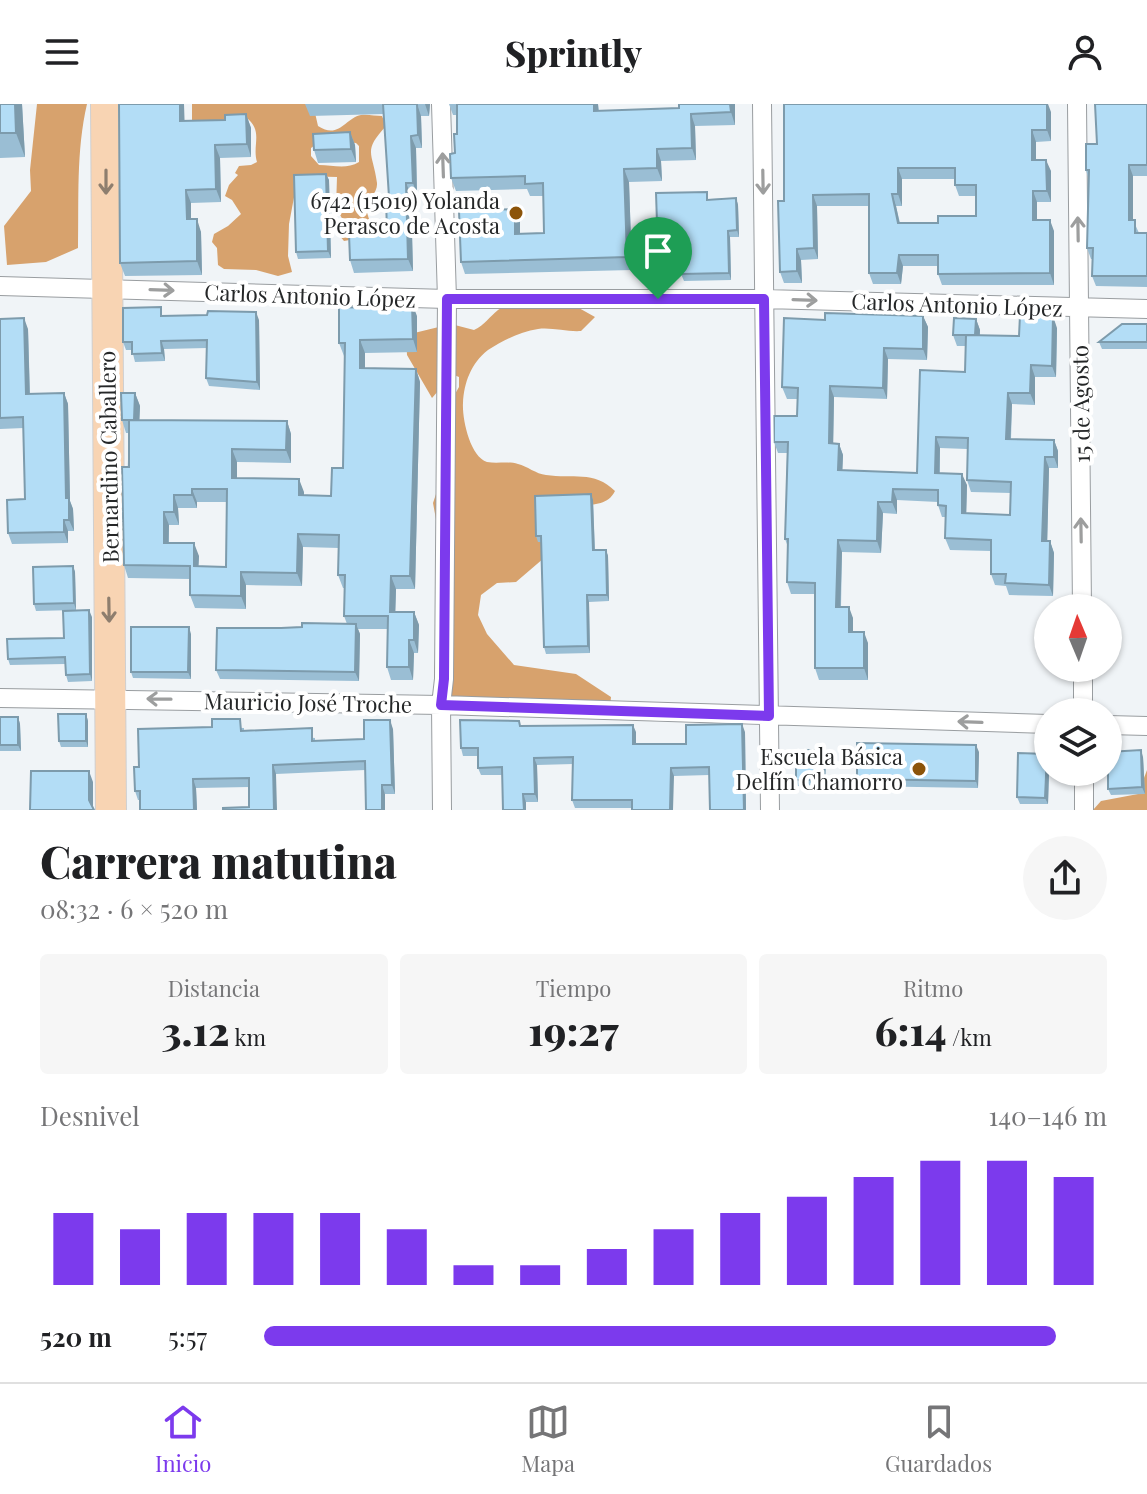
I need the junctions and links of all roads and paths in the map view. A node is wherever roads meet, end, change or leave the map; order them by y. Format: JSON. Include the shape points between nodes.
{"nodes":[{"id":1,"x":106,"y":104,"type":"edge"},
{"id":2,"x":441,"y":104,"type":"edge"},
{"id":3,"x":762,"y":104,"type":"edge"},
{"id":4,"x":1077,"y":104,"type":"edge"},
{"id":5,"x":0,"y":286,"type":"edge"},
{"id":6,"x":106,"y":288,"type":"junction"},
{"id":7,"x":447,"y":299,"type":"junction"},
{"id":8,"x":764,"y":299,"type":"junction"},
{"id":9,"x":1079,"y":307,"type":"junction"},
{"id":10,"x":1147,"y":309,"type":"edge"},
{"id":11,"x":1082,"y":594,"type":"edge"},
{"id":12,"x":0,"y":698,"type":"edge"},
{"id":13,"x":110,"y":698,"type":"junction"},
{"id":14,"x":441,"y":705,"type":"junction"},
{"id":15,"x":769,"y":716,"type":"junction"},
{"id":16,"x":1034,"y":724,"type":"edge"},
{"id":17,"x":1122,"y":725,"type":"edge"},
{"id":18,"x":1147,"y":726,"type":"edge"},
{"id":19,"x":1084,"y":786,"type":"edge"},
{"id":20,"x":111,"y":810,"type":"edge"},
{"id":21,"x":442,"y":810,"type":"edge"},
{"id":22,"x":770,"y":810,"type":"edge"},
{"id":23,"x":1084,"y":810,"type":"edge"}],
"edges":[{"from":1,"to":6,"type":"highway","name":"Bernardino Caballero","one_way":true},
{"from":7,"to":2,"type":"street","one_way":true},
{"from":3,"to":8,"type":"street","one_way":true},
{"from":9,"to":4,"type":"street","name":"15 de Agosto","one_way":true},
{"from":5,"to":6,"type":"street","name":"Carlos Antonio López"},
{"from":6,"to":7,"type":"street","name":"Carlos Antonio López","one_way":true},
{"from":6,"to":13,"type":"highway","name":"Bernardino Caballero","one_way":true},
{"from":7,"to":8,"type":"street","name":"Carlos Antonio López"},
{"from":7,"to":14,"type":"street"},
{"from":8,"to":9,"type":"street","name":"Carlos Antonio López","one_way":true},
{"from":8,"to":15,"type":"street"},
{"from":9,"to":10,"type":"street","name":"Carlos Antonio López"},
{"from":11,"to":9,"type":"street","name":"15 de Agosto","one_way":true},
{"from":12,"to":13,"type":"street","name":"Mauricio José Troche"},
{"from":14,"to":13,"type":"street","name":"Mauricio José Troche","one_way":true},
{"from":13,"to":20,"type":"highway","name":"Bernardino Caballero"},
{"from":14,"to":15,"type":"street","name":"Mauricio José Troche"},
{"from":14,"to":21,"type":"street"},
{"from":16,"to":15,"type":"street","name":"Mauricio José Troche","one_way":true},
{"from":15,"to":22,"type":"street"},
{"from":17,"to":18,"type":"street"},
{"from":19,"to":23,"type":"street"}]}
